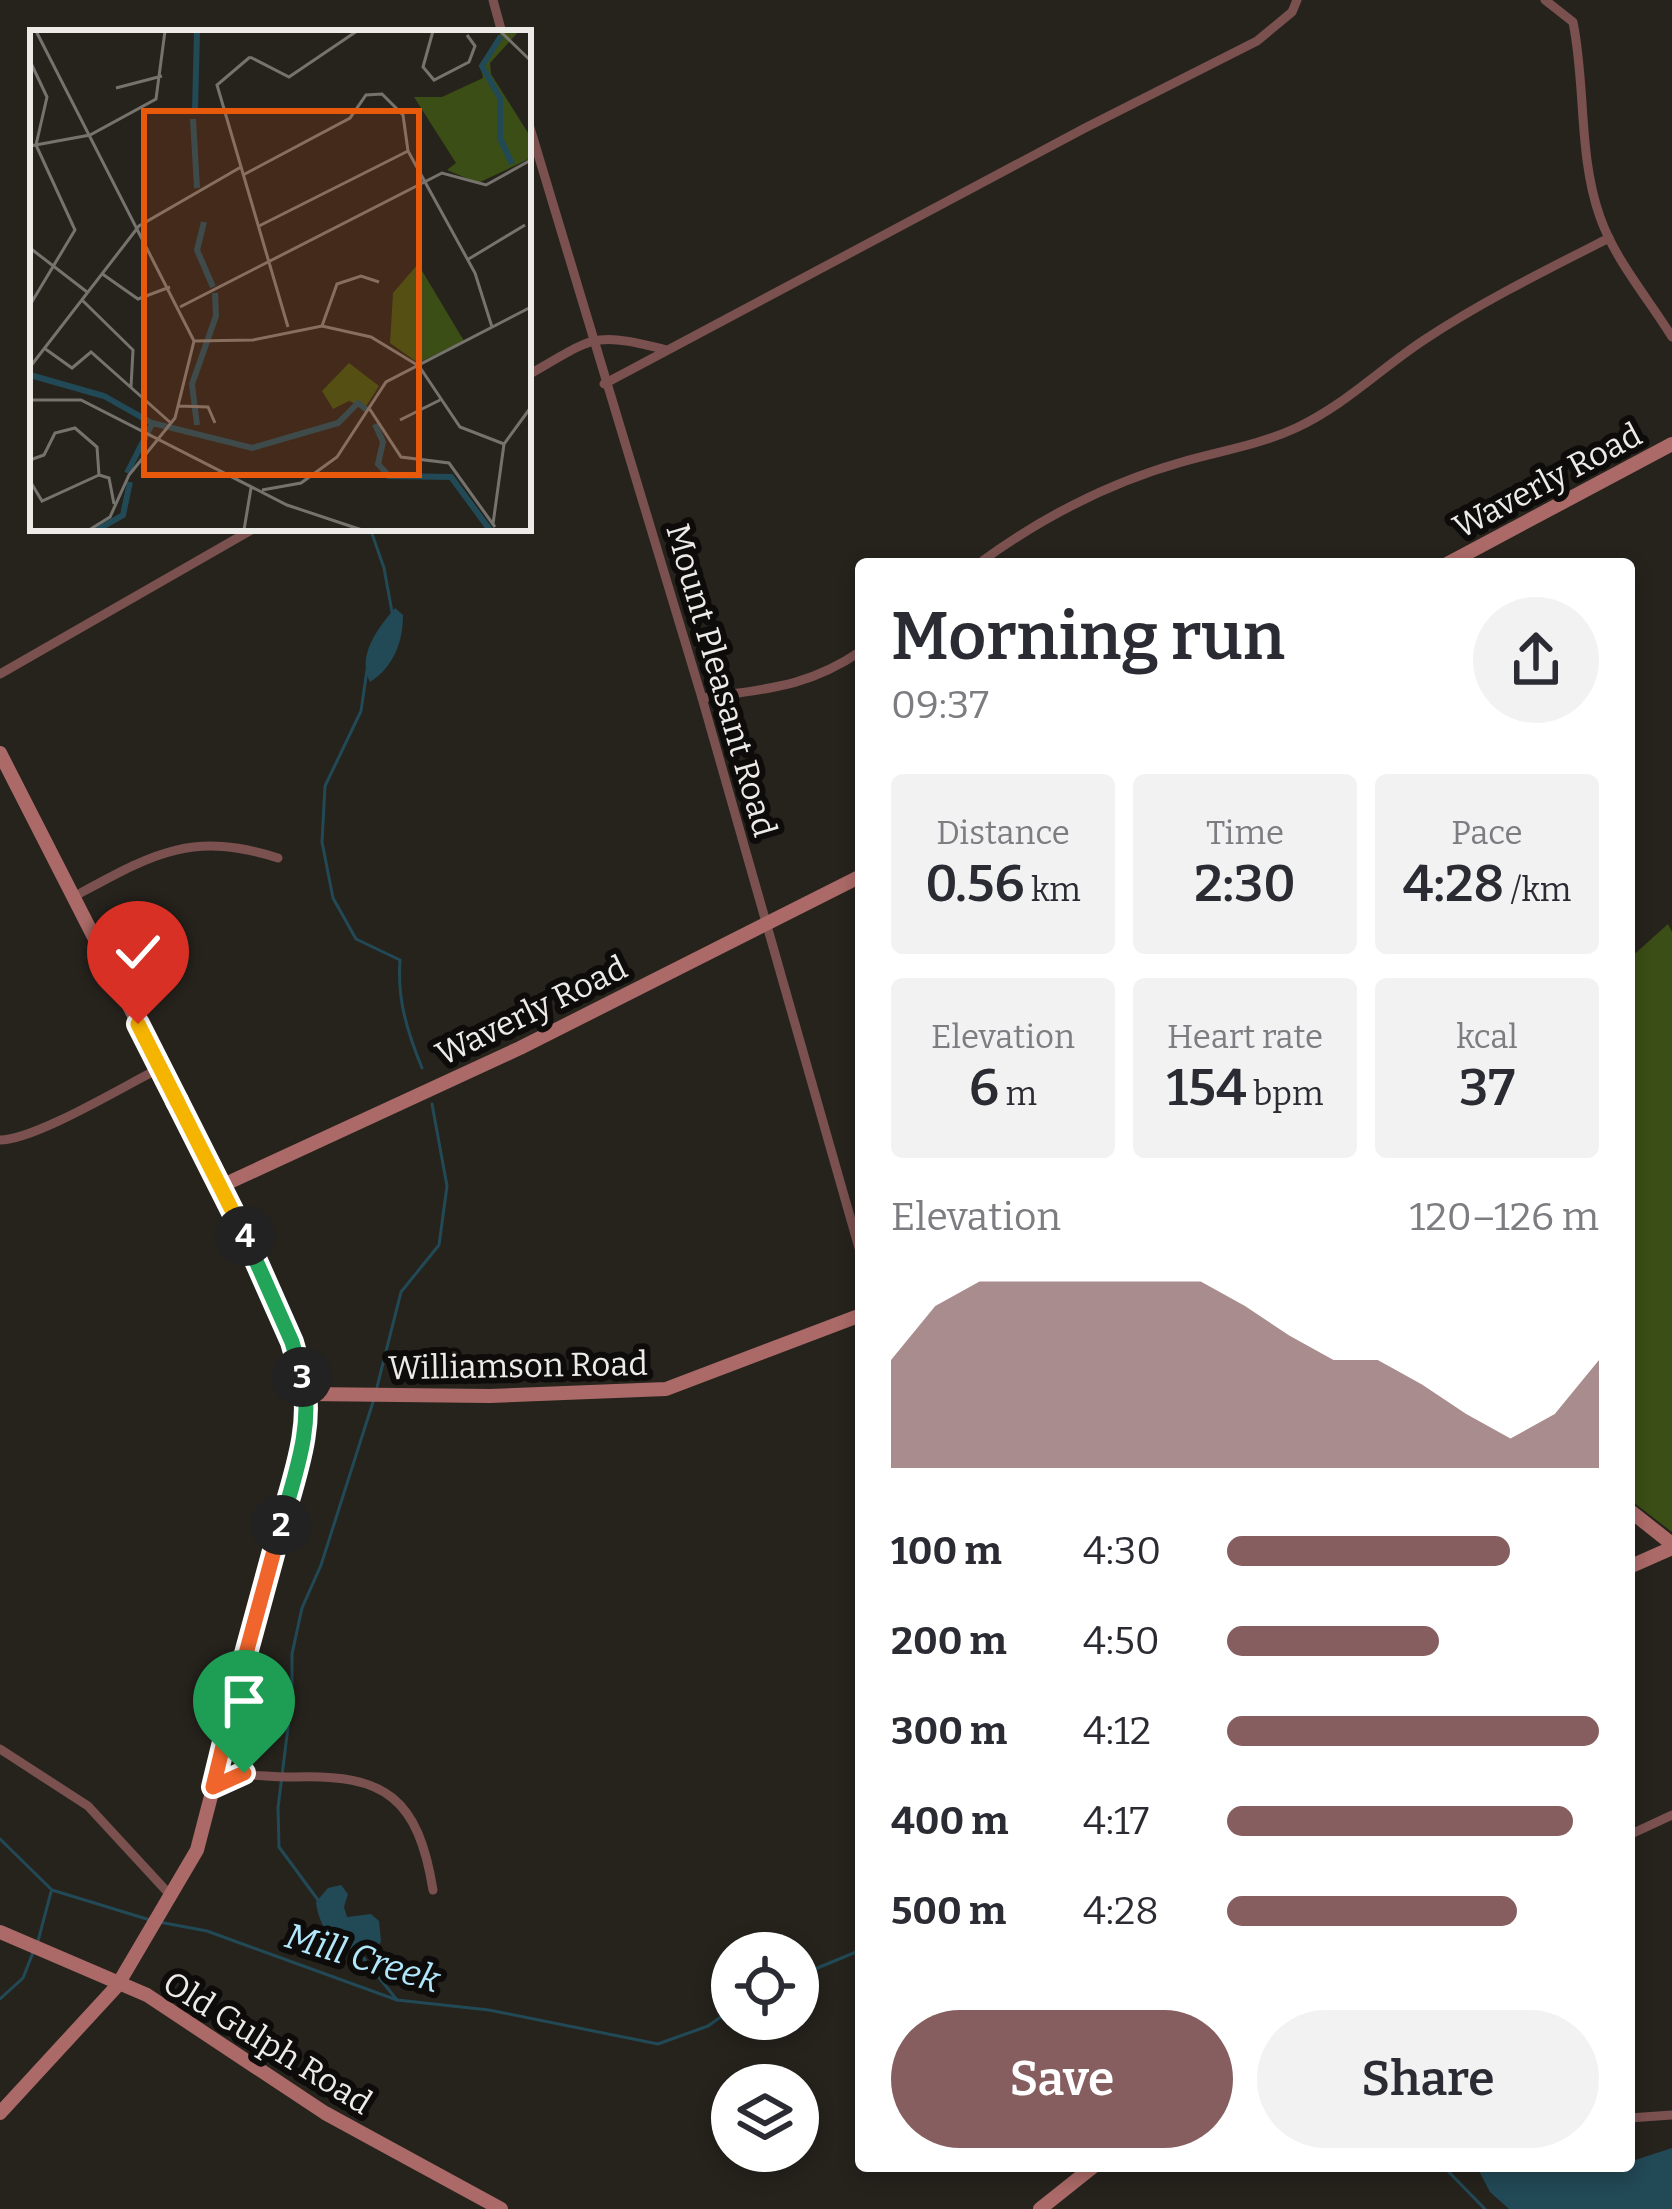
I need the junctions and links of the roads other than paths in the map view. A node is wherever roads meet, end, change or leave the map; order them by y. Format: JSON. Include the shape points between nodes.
{"nodes":[{"id":1,"x":493,"y":0,"type":"edge"},
{"id":2,"x":1297,"y":0,"type":"edge"},
{"id":3,"x":1545,"y":0,"type":"edge"},
{"id":4,"x":501,"y":30,"type":"edge"},
{"id":5,"x":531,"y":131,"type":"edge"},
{"id":6,"x":1609,"y":238,"type":"junction"},
{"id":7,"x":1672,"y":337,"type":"edge"},
{"id":8,"x":591,"y":339,"type":"junction"},
{"id":9,"x":669,"y":350,"type":"junction"},
{"id":10,"x":531,"y":373,"type":"edge"},
{"id":11,"x":604,"y":384,"type":"junction"},
{"id":12,"x":1672,"y":444,"type":"edge"},
{"id":13,"x":250,"y":531,"type":"edge"},
{"id":14,"x":986,"y":558,"type":"edge"},
{"id":15,"x":1458,"y":558,"type":"edge"},
{"id":16,"x":855,"y":654,"type":"edge"},
{"id":17,"x":0,"y":674,"type":"edge"},
{"id":18,"x":702,"y":698,"type":"junction"},
{"id":19,"x":0,"y":753,"type":"edge"},
{"id":20,"x":278,"y":858,"type":"dead end"},
{"id":21,"x":855,"y":879,"type":"edge"},
{"id":22,"x":75,"y":896,"type":"junction"},
{"id":23,"x":764,"y":924,"type":"junction"},
{"id":24,"x":160,"y":1068,"type":"junction"},
{"id":25,"x":0,"y":1140,"type":"edge"},
{"id":26,"x":221,"y":1186,"type":"junction"},
{"id":27,"x":855,"y":1235,"type":"edge"},
{"id":28,"x":855,"y":1317,"type":"edge"},
{"id":29,"x":307,"y":1394,"type":"junction"},
{"id":30,"x":1635,"y":1515,"type":"edge"},
{"id":31,"x":1672,"y":1546,"type":"edge"},
{"id":32,"x":1635,"y":1565,"type":"edge"},
{"id":33,"x":0,"y":1749,"type":"edge"},
{"id":34,"x":213,"y":1787,"type":"junction"},
{"id":35,"x":1672,"y":1815,"type":"edge"},
{"id":36,"x":1635,"y":1832,"type":"edge"},
{"id":37,"x":433,"y":1890,"type":"dead end"},
{"id":38,"x":172,"y":1897,"type":"junction"},
{"id":39,"x":0,"y":1932,"type":"edge"},
{"id":40,"x":117,"y":1985,"type":"junction"},
{"id":41,"x":0,"y":2114,"type":"edge"},
{"id":42,"x":1672,"y":2114,"type":"edge"},
{"id":43,"x":1635,"y":2117,"type":"edge"},
{"id":44,"x":1086,"y":2172,"type":"edge"},
{"id":45,"x":501,"y":2209,"type":"edge"},
{"id":46,"x":1040,"y":2209,"type":"edge"}],
"edges":[{"from":1,"to":4,"type":"street"},
{"from":2,"to":9,"type":"street","via":[[1257,41]]},
{"from":3,"to":6,"type":"street","via":[[1574,22],[1587,168]]},
{"from":5,"to":8,"type":"street","name":"Mount Pleasant Road"},
{"from":6,"to":7,"type":"street"},
{"from":6,"to":14,"type":"street","via":[[1454,320],[1309,421],[1089,496]]},
{"from":8,"to":9,"type":"street","via":[[614,336]]},
{"from":8,"to":10,"type":"street"},
{"from":8,"to":11,"type":"street","name":"Mount Pleasant Road"},
{"from":9,"to":11,"type":"street"},
{"from":11,"to":18,"type":"street","name":"Mount Pleasant Road"},
{"from":12,"to":15,"type":"street","name":"Waverly Road"},
{"from":13,"to":17,"type":"street"},
{"from":16,"to":18,"type":"street","via":[[797,684]]},
{"from":18,"to":23,"type":"street","name":"Mount Pleasant Road"},
{"from":19,"to":22,"type":"street"},
{"from":20,"to":22,"type":"street","via":[[224,844],[173,850]]},
{"from":21,"to":23,"type":"street","name":"Waverly Road"},
{"from":22,"to":24,"type":"street"},
{"from":23,"to":26,"type":"street","name":"Waverly Road"},
{"from":23,"to":27,"type":"street","name":"Mount Pleasant Road"},
{"from":24,"to":25,"type":"street"},
{"from":24,"to":26,"type":"street"},
{"from":26,"to":29,"type":"street","via":[[292,1342]]},
{"from":28,"to":29,"type":"street","name":"Williamson Road","via":[[666,1389]]},
{"from":29,"to":34,"type":"street","via":[[303,1439]]},
{"from":30,"to":31,"type":"street"},
{"from":31,"to":32,"type":"street"},
{"from":33,"to":38,"type":"street","via":[[88,1806]]},
{"from":34,"to":37,"type":"street","via":[[244,1773],[335,1775],[393,1796],[416,1823]]},
{"from":34,"to":38,"type":"street","via":[[197,1850]]},
{"from":35,"to":36,"type":"street"},
{"from":38,"to":40,"type":"street"},
{"from":39,"to":40,"type":"street","name":"Old Gulph Road"},
{"from":40,"to":41,"type":"street"},
{"from":40,"to":45,"type":"street","name":"Old Gulph Road","via":[[147,1995],[344,2125]]},
{"from":42,"to":43,"type":"street"},
{"from":44,"to":46,"type":"street"}]}
